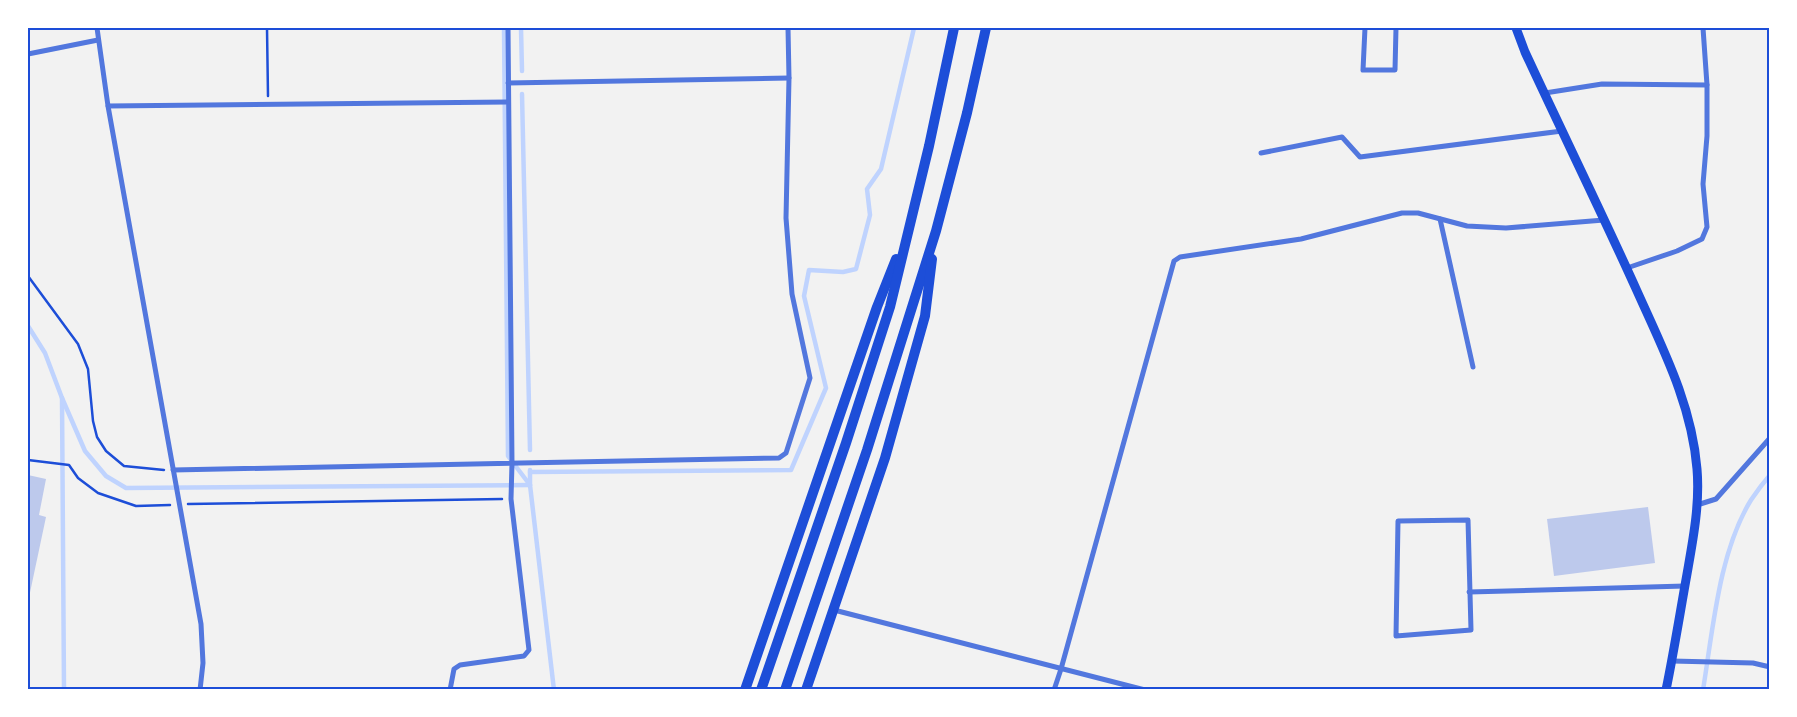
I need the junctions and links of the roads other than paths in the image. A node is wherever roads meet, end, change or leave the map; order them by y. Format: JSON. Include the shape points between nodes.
{"nodes":[{"id":1,"x":97,"y":28,"type":"edge"},
{"id":2,"x":508,"y":28,"type":"edge"},
{"id":3,"x":788,"y":28,"type":"edge"},
{"id":4,"x":954,"y":28,"type":"edge"},
{"id":5,"x":986,"y":28,"type":"edge"},
{"id":6,"x":1365,"y":28,"type":"edge"},
{"id":7,"x":1396,"y":28,"type":"edge"},
{"id":8,"x":1516,"y":28,"type":"edge"},
{"id":9,"x":1703,"y":28,"type":"edge"},
{"id":10,"x":98,"y":40,"type":"junction"},
{"id":11,"x":28,"y":54,"type":"edge"},
{"id":12,"x":789,"y":78,"type":"junction"},
{"id":13,"x":508,"y":83,"type":"junction"},
{"id":14,"x":1707,"y":85,"type":"junction"},
{"id":15,"x":1544,"y":93,"type":"junction"},
{"id":16,"x":508,"y":102,"type":"junction"},
{"id":17,"x":108,"y":106,"type":"junction"},
{"id":18,"x":1563,"y":131,"type":"junction"},
{"id":19,"x":1261,"y":153,"type":"dead end"},
{"id":20,"x":1440,"y":219,"type":"junction"},
{"id":21,"x":1604,"y":220,"type":"junction"},
{"id":22,"x":909,"y":225,"type":"junction"},
{"id":23,"x":936,"y":231,"type":"junction"},
{"id":24,"x":1627,"y":268,"type":"junction"},
{"id":25,"x":1474,"y":367,"type":"dead end"},
{"id":26,"x":1770,"y":438,"type":"edge"},
{"id":27,"x":512,"y":463,"type":"junction"},
{"id":28,"x":173,"y":470,"type":"junction"},
{"id":29,"x":1697,"y":505,"type":"junction"},
{"id":30,"x":1685,"y":586,"type":"junction"},
{"id":31,"x":1469,"y":592,"type":"junction"},
{"id":32,"x":834,"y":610,"type":"junction"},
{"id":33,"x":1672,"y":661,"type":"junction"},
{"id":34,"x":1770,"y":667,"type":"edge"},
{"id":35,"x":1061,"y":669,"type":"junction"},
{"id":36,"x":785,"y":688,"type":"edge"},
{"id":37,"x":200,"y":690,"type":"edge"},
{"id":38,"x":450,"y":690,"type":"edge"},
{"id":39,"x":745,"y":690,"type":"edge"},
{"id":40,"x":761,"y":690,"type":"edge"},
{"id":41,"x":806,"y":690,"type":"edge"},
{"id":42,"x":1054,"y":690,"type":"edge"},
{"id":43,"x":1145,"y":690,"type":"edge"},
{"id":44,"x":1666,"y":690,"type":"edge"}],
"edges":[{"from":1,"to":10,"type":"street"},
{"from":2,"to":13,"type":"street"},
{"from":3,"to":12,"type":"street"},
{"from":4,"to":22,"type":"highway"},
{"from":5,"to":23,"type":"highway"},
{"from":6,"to":7,"type":"street","via":[[1363,70],[1395,70]]},
{"from":8,"to":15,"type":"main road"},
{"from":9,"to":14,"type":"street"},
{"from":10,"to":11,"type":"street"},
{"from":10,"to":17,"type":"street"},
{"from":12,"to":13,"type":"street"},
{"from":12,"to":27,"type":"street","via":[[786,218],[792,294],[810,378],[786,453],[779,458]]},
{"from":13,"to":16,"type":"street"},
{"from":14,"to":15,"type":"street","via":[[1602,84]]},
{"from":14,"to":24,"type":"street","via":[[1708,136],[1703,184],[1707,227],[1702,239]]},
{"from":15,"to":18,"type":"main road"},
{"from":16,"to":17,"type":"street"},
{"from":16,"to":27,"type":"street"},
{"from":17,"to":28,"type":"street"},
{"from":18,"to":19,"type":"street","via":[[1360,157],[1342,137]]},
{"from":18,"to":21,"type":"main road"},
{"from":20,"to":21,"type":"street","via":[[1467,226],[1506,228]]},
{"from":20,"to":25,"type":"street"},
{"from":20,"to":35,"type":"street","via":[[1402,213],[1301,240],[1180,257],[1174,261]]},
{"from":21,"to":24,"type":"main road"},
{"from":22,"to":39,"type":"highway","via":[[877,307]]},
{"from":22,"to":40,"type":"highway","via":[[884,325]]},
{"from":23,"to":32,"type":"highway","via":[[925,316],[885,458]]},
{"from":23,"to":36,"type":"highway","via":[[867,450]]},
{"from":24,"to":29,"type":"main road","via":[[1681,391],[1698,471]]},
{"from":26,"to":29,"type":"street","via":[[1716,499]]},
{"from":27,"to":28,"type":"street"},
{"from":27,"to":38,"type":"street","via":[[511,498],[529,650],[524,656],[460,665],[454,669]]},
{"from":28,"to":37,"type":"street","via":[[201,624],[203,663]]},
{"from":29,"to":30,"type":"main road"},
{"from":30,"to":31,"type":"street"},
{"from":30,"to":33,"type":"main road"},
{"from":31,"to":31,"type":"street","via":[[1468,520],[1398,521],[1396,636],[1470,630]]},
{"from":32,"to":35,"type":"street"},
{"from":32,"to":41,"type":"highway"},
{"from":33,"to":34,"type":"street","via":[[1753,663]]},
{"from":33,"to":44,"type":"main road"},
{"from":35,"to":42,"type":"street"},
{"from":35,"to":43,"type":"street"}]}
